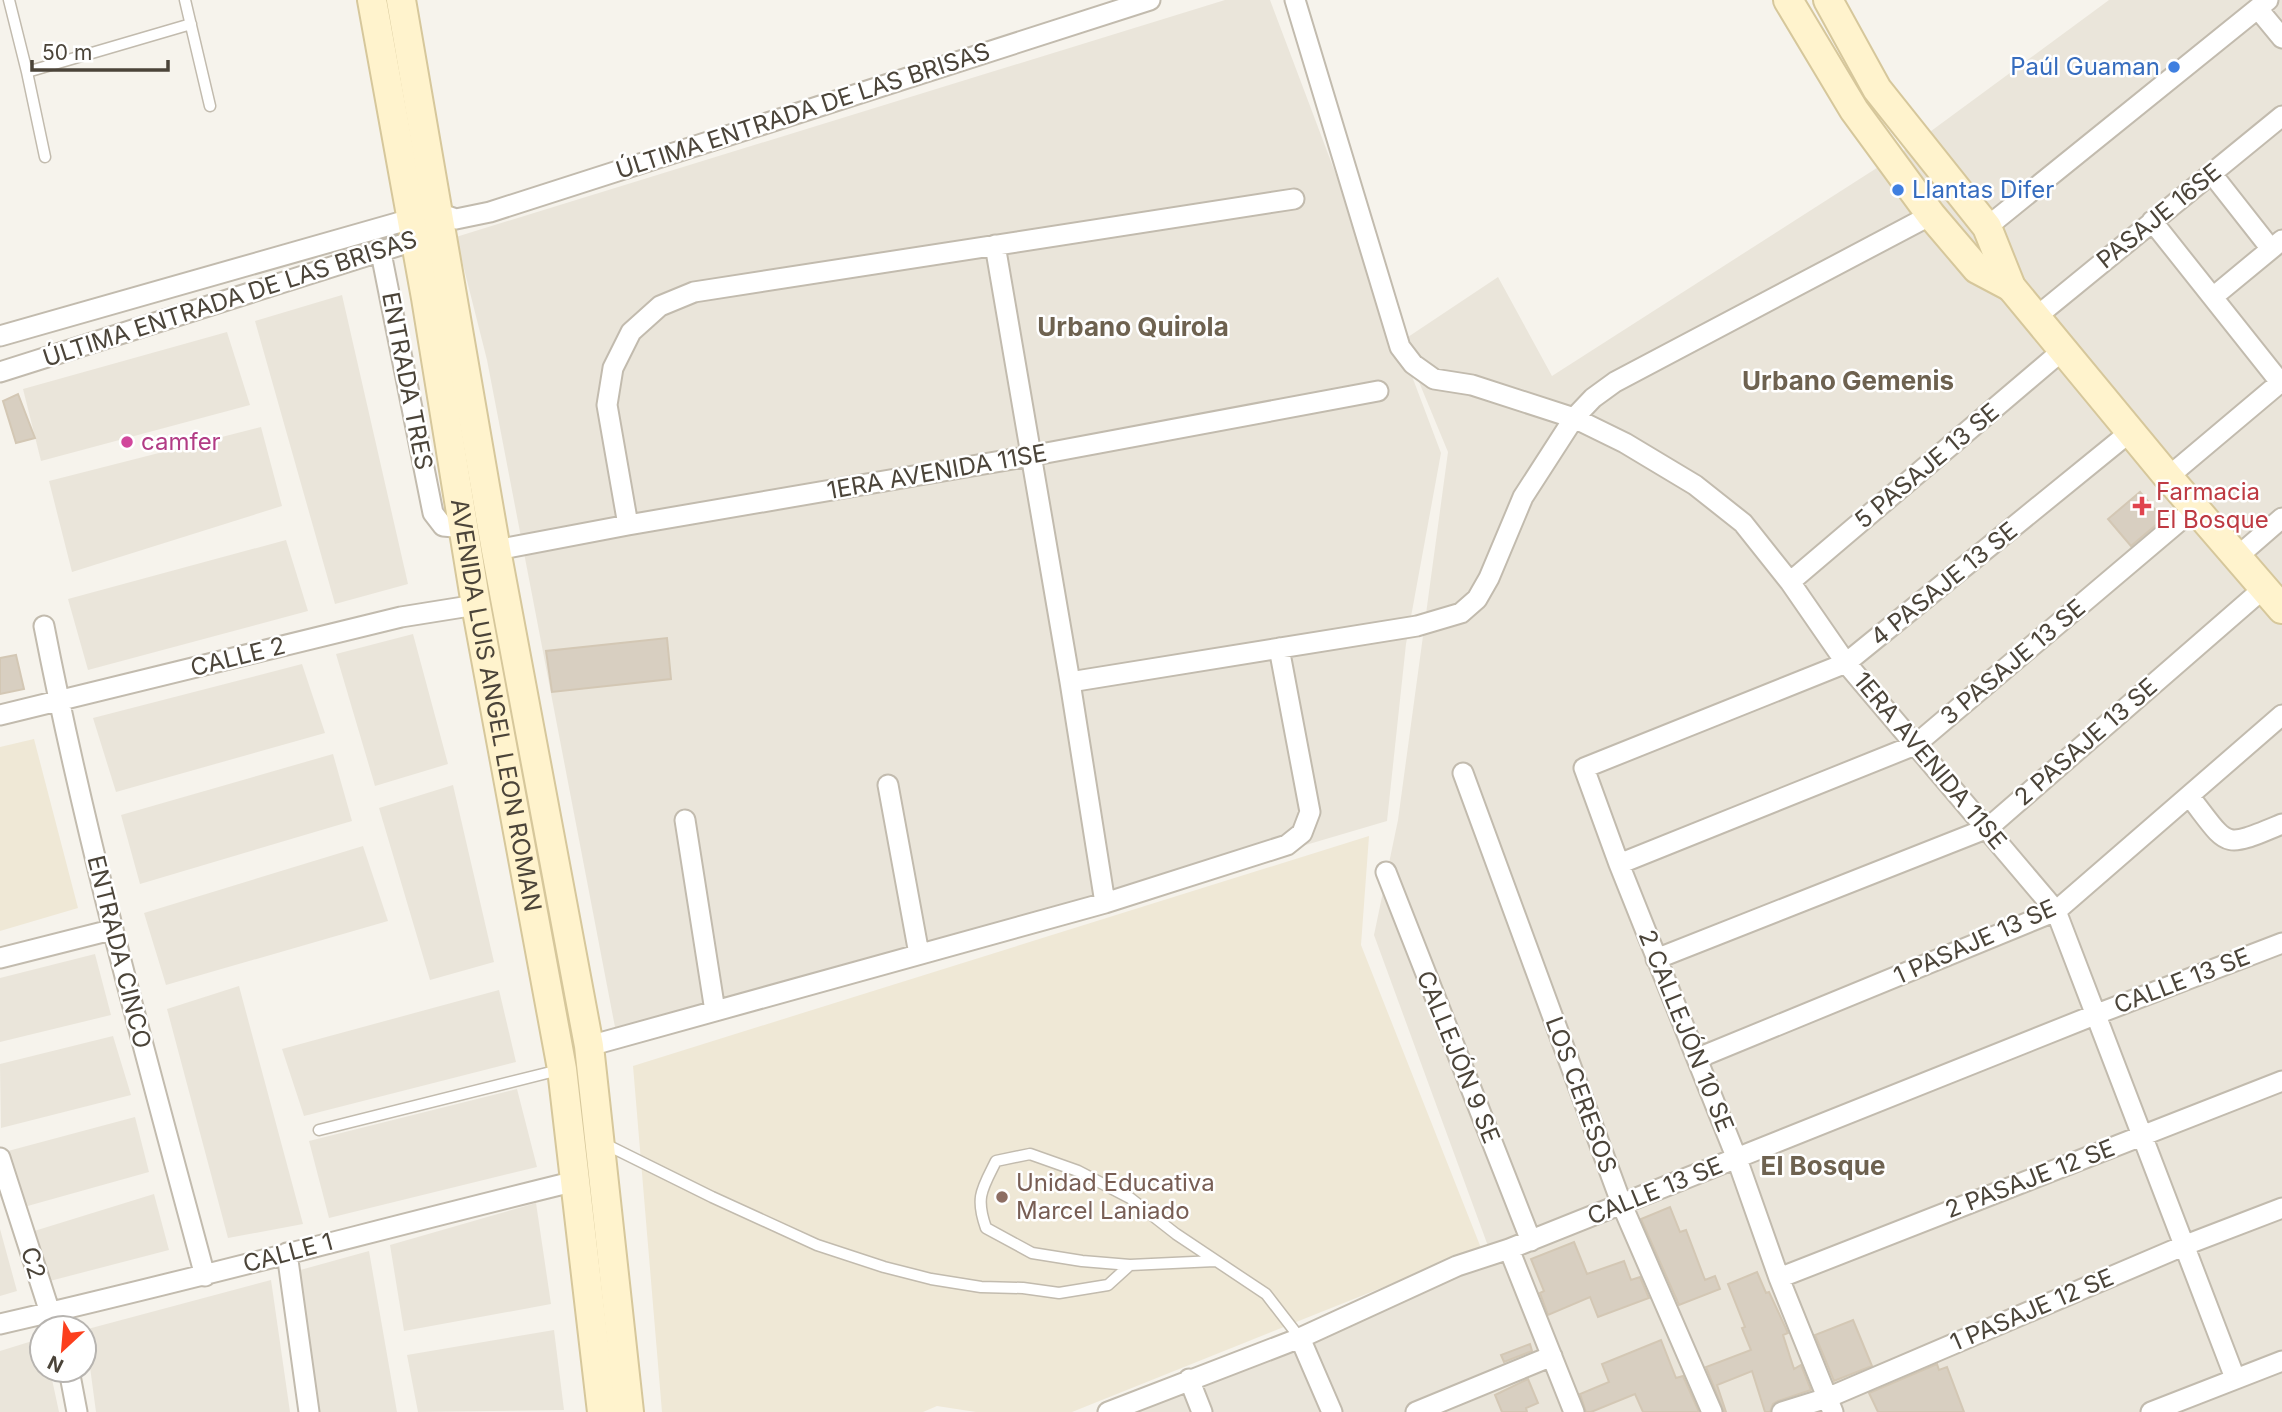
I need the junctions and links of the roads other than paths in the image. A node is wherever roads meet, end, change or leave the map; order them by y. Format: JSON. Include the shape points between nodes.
{"nodes":[{"id":1,"x":9,"y":0,"type":"edge"},
{"id":2,"x":185,"y":0,"type":"edge"},
{"id":3,"x":372,"y":0,"type":"edge"},
{"id":4,"x":401,"y":0,"type":"edge"},
{"id":5,"x":1150,"y":0,"type":"edge"},
{"id":6,"x":1295,"y":0,"type":"edge"},
{"id":7,"x":1788,"y":0,"type":"edge"},
{"id":8,"x":1828,"y":0,"type":"edge"},
{"id":9,"x":2263,"y":4,"type":"edge"},
{"id":10,"x":191,"y":24,"type":"junction"},
{"id":11,"x":2282,"y":38,"type":"edge"},
{"id":12,"x":27,"y":72,"type":"junction"},
{"id":13,"x":210,"y":106,"type":"dead end"},
{"id":14,"x":2282,"y":116,"type":"edge"},
{"id":15,"x":45,"y":156,"type":"dead end"},
{"id":16,"x":2212,"y":174,"type":"junction"},
{"id":17,"x":1294,"y":198,"type":"dead end"},
{"id":18,"x":1931,"y":215,"type":"junction"},
{"id":19,"x":2152,"y":221,"type":"junction"},
{"id":20,"x":432,"y":225,"type":"junction"},
{"id":21,"x":1987,"y":227,"type":"junction"},
{"id":22,"x":2276,"y":244,"type":"edge"},
{"id":23,"x":995,"y":245,"type":"junction"},
{"id":24,"x":382,"y":253,"type":"junction"},
{"id":25,"x":2011,"y":287,"type":"junction"},
{"id":26,"x":2213,"y":297,"type":"junction"},
{"id":27,"x":2036,"y":317,"type":"junction"},
{"id":28,"x":0,"y":335,"type":"edge"},
{"id":29,"x":2063,"y":350,"type":"junction"},
{"id":30,"x":0,"y":372,"type":"edge"},
{"id":31,"x":2281,"y":381,"type":"edge"},
{"id":32,"x":1378,"y":391,"type":"dead end"},
{"id":33,"x":1574,"y":418,"type":"junction"},
{"id":34,"x":2130,"y":432,"type":"junction"},
{"id":35,"x":1030,"y":456,"type":"junction"},
{"id":36,"x":2168,"y":477,"type":"junction"},
{"id":37,"x":2195,"y":508,"type":"junction"},
{"id":38,"x":2282,"y":518,"type":"edge"},
{"id":39,"x":628,"y":525,"type":"junction"},
{"id":40,"x":464,"y":528,"type":"junction"},
{"id":41,"x":496,"y":550,"type":"junction"},
{"id":42,"x":2237,"y":556,"type":"junction"},
{"id":43,"x":1790,"y":582,"type":"junction"},
{"id":44,"x":2273,"y":599,"type":"edge"},
{"id":45,"x":476,"y":605,"type":"junction"},
{"id":46,"x":44,"y":626,"type":"dead end"},
{"id":47,"x":1279,"y":648,"type":"junction"},
{"id":48,"x":1846,"y":663,"type":"junction"},
{"id":49,"x":1070,"y":682,"type":"junction"},
{"id":50,"x":59,"y":700,"type":"junction"},
{"id":51,"x":0,"y":715,"type":"edge"},
{"id":52,"x":2282,"y":715,"type":"edge"},
{"id":53,"x":1915,"y":745,"type":"junction"},
{"id":54,"x":1584,"y":768,"type":"joint"},
{"id":55,"x":1462,"y":773,"type":"dead end"},
{"id":56,"x":888,"y":785,"type":"dead end"},
{"id":57,"x":2190,"y":797,"type":"junction"},
{"id":58,"x":685,"y":820,"type":"dead end"},
{"id":59,"x":2282,"y":824,"type":"edge"},
{"id":60,"x":1988,"y":828,"type":"junction"},
{"id":61,"x":1619,"y":864,"type":"junction"},
{"id":62,"x":1386,"y":872,"type":"dead end"},
{"id":63,"x":1105,"y":903,"type":"junction"},
{"id":64,"x":2056,"y":911,"type":"junction"},
{"id":65,"x":111,"y":930,"type":"junction"},
{"id":66,"x":2282,"y":943,"type":"edge"},
{"id":67,"x":919,"y":954,"type":"junction"},
{"id":68,"x":0,"y":958,"type":"edge"},
{"id":69,"x":1656,"y":959,"type":"junction"},
{"id":70,"x":715,"y":1011,"type":"junction"},
{"id":71,"x":2097,"y":1014,"type":"junction"},
{"id":72,"x":589,"y":1046,"type":"junction"},
{"id":73,"x":1698,"y":1059,"type":"junction"},
{"id":74,"x":562,"y":1069,"type":"junction"},
{"id":75,"x":2282,"y":1082,"type":"edge"},
{"id":76,"x":319,"y":1130,"type":"dead end"},
{"id":77,"x":2144,"y":1135,"type":"junction"},
{"id":78,"x":600,"y":1142,"type":"junction"},
{"id":79,"x":0,"y":1158,"type":"edge"},
{"id":80,"x":1737,"y":1158,"type":"junction"},
{"id":81,"x":576,"y":1181,"type":"junction"},
{"id":82,"x":1622,"y":1205,"type":"junction"},
{"id":83,"x":2282,"y":1208,"type":"edge"},
{"id":84,"x":1531,"y":1241,"type":"junction"},
{"id":85,"x":2183,"y":1246,"type":"junction"},
{"id":86,"x":1509,"y":1250,"type":"junction"},
{"id":87,"x":287,"y":1252,"type":"junction"},
{"id":88,"x":1216,"y":1261,"type":"junction"},
{"id":89,"x":1130,"y":1265,"type":"junction"},
{"id":90,"x":205,"y":1276,"type":"junction"},
{"id":91,"x":1779,"y":1278,"type":"junction"},
{"id":92,"x":50,"y":1314,"type":"edge"},
{"id":93,"x":73,"y":1314,"type":"edge"},
{"id":94,"x":28,"y":1322,"type":"edge"},
{"id":95,"x":0,"y":1324,"type":"edge"},
{"id":96,"x":1300,"y":1338,"type":"junction"},
{"id":97,"x":1552,"y":1356,"type":"junction"},
{"id":98,"x":2282,"y":1361,"type":"edge"},
{"id":99,"x":2235,"y":1378,"type":"junction"},
{"id":100,"x":1189,"y":1379,"type":"junction"},
{"id":101,"x":72,"y":1384,"type":"edge"},
{"id":102,"x":1830,"y":1405,"type":"edge"},
{"id":103,"x":77,"y":1412,"type":"edge"},
{"id":104,"x":309,"y":1412,"type":"edge"},
{"id":105,"x":602,"y":1412,"type":"edge"},
{"id":106,"x":629,"y":1412,"type":"edge"},
{"id":107,"x":1108,"y":1412,"type":"edge"},
{"id":108,"x":1202,"y":1412,"type":"edge"},
{"id":109,"x":1332,"y":1412,"type":"edge"},
{"id":110,"x":1416,"y":1412,"type":"edge"},
{"id":111,"x":1574,"y":1412,"type":"edge"},
{"id":112,"x":1712,"y":1412,"type":"edge"},
{"id":113,"x":1782,"y":1412,"type":"edge"},
{"id":114,"x":2151,"y":1412,"type":"edge"}],
"edges":[{"from":1,"to":12,"type":"lane"},
{"from":2,"to":10,"type":"lane"},
{"from":3,"to":20,"type":"main road","name":"AVENIDA LUIS ANGEL LEON ROMAN"},
{"from":4,"to":20,"type":"main road","name":"AVENIDA LUIS ANGEL LEON ROMAN"},
{"from":5,"to":20,"type":"street","name":"ÚLTIMA ENTRADA DE LAS BRISAS","via":[[490,212]]},
{"from":6,"to":33,"type":"street","name":"1ERA AVENIDA 11SE","via":[[1400,347],[1434,379],[1472,385]]},
{"from":7,"to":18,"type":"main road","via":[[1854,110]]},
{"from":8,"to":21,"type":"main road","via":[[1877,89]]},
{"from":9,"to":11,"type":"street"},
{"from":9,"to":21,"type":"street"},
{"from":10,"to":12,"type":"lane"},
{"from":10,"to":13,"type":"lane"},
{"from":12,"to":15,"type":"lane"},
{"from":14,"to":16,"type":"street","name":"PASAJE 16SE"},
{"from":16,"to":19,"type":"street","name":"PASAJE 16SE"},
{"from":16,"to":22,"type":"street"},
{"from":17,"to":23,"type":"street"},
{"from":18,"to":25,"type":"main road","via":[[1977,269]]},
{"from":18,"to":33,"type":"street","via":[[1615,382]]},
{"from":19,"to":26,"type":"street"},
{"from":19,"to":27,"type":"street","name":"PASAJE 16SE"},
{"from":20,"to":24,"type":"street","name":"ÚLTIMA ENTRADA DE LAS BRISAS"},
{"from":20,"to":28,"type":"street","name":"ÚLTIMA ENTRADA DE LAS BRISAS"},
{"from":20,"to":40,"type":"main road","name":"AVENIDA LUIS ANGEL LEON ROMAN"},
{"from":20,"to":41,"type":"main road","name":"AVENIDA LUIS ANGEL LEON ROMAN"},
{"from":21,"to":25,"type":"main road"},
{"from":22,"to":26,"type":"street"},
{"from":23,"to":35,"type":"street"},
{"from":23,"to":39,"type":"street","via":[[694,292],[660,306],[631,331],[613,368],[607,405]]},
{"from":24,"to":30,"type":"street","name":"ÚLTIMA ENTRADA DE LAS BRISAS"},
{"from":24,"to":40,"type":"street","name":"ENTRADA TRES","via":[[433,513],[443,526]]},
{"from":25,"to":27,"type":"main road"},
{"from":26,"to":31,"type":"street"},
{"from":27,"to":29,"type":"main road"},
{"from":29,"to":34,"type":"main road"},
{"from":29,"to":43,"type":"street","name":"5 PASAJE 13 SE"},
{"from":31,"to":36,"type":"street"},
{"from":32,"to":35,"type":"street","name":"1ERA AVENIDA 11SE"},
{"from":33,"to":43,"type":"street","name":"1ERA AVENIDA 11SE","via":[[1695,485],[1743,523]]},
{"from":33,"to":47,"type":"street","via":[[1523,497],[1477,599],[1461,613],[1417,626]]},
{"from":34,"to":36,"type":"main road"},
{"from":34,"to":48,"type":"street","name":"4 PASAJE 13 SE"},
{"from":35,"to":39,"type":"street","name":"1ERA AVENIDA 11SE"},
{"from":35,"to":49,"type":"street"},
{"from":36,"to":37,"type":"main road"},
{"from":37,"to":42,"type":"main road"},
{"from":37,"to":53,"type":"street","name":"3 PASAJE 13 SE"},
{"from":38,"to":42,"type":"street"},
{"from":39,"to":41,"type":"street","name":"1ERA AVENIDA 11SE"},
{"from":40,"to":45,"type":"main road","name":"AVENIDA LUIS ANGEL LEON ROMAN"},
{"from":41,"to":72,"type":"main road","name":"AVENIDA LUIS ANGEL LEON ROMAN"},
{"from":42,"to":44,"type":"main road"},
{"from":43,"to":48,"type":"street","name":"1ERA AVENIDA 11SE"},
{"from":44,"to":60,"type":"street","name":"2 PASAJE 13 SE"},
{"from":45,"to":50,"type":"street","name":"CALLE 2","via":[[401,617]]},
{"from":45,"to":74,"type":"main road","name":"AVENIDA LUIS ANGEL LEON ROMAN"},
{"from":46,"to":50,"type":"street","name":"ENTRADA CINCO"},
{"from":47,"to":49,"type":"street"},
{"from":47,"to":63,"type":"street","via":[[1310,812],[1302,833],[1287,845]]},
{"from":48,"to":53,"type":"street","name":"1ERA AVENIDA 11SE"},
{"from":48,"to":54,"type":"street","name":"4 PASAJE 13 SE"},
{"from":49,"to":63,"type":"street"},
{"from":50,"to":51,"type":"street","name":"CALLE 2"},
{"from":50,"to":65,"type":"street","name":"ENTRADA CINCO"},
{"from":52,"to":57,"type":"street","name":"1 PASAJE 13 SE"},
{"from":53,"to":60,"type":"street","name":"1ERA AVENIDA 11SE"},
{"from":53,"to":61,"type":"street","name":"3 PASAJE 13 SE"},
{"from":54,"to":61,"type":"street","name":"2 CALLEJÓN 10 SE"},
{"from":55,"to":82,"type":"street","name":"LOS CERESOS"},
{"from":56,"to":67,"type":"street"},
{"from":57,"to":59,"type":"street","via":[[2222,838],[2231,842]]},
{"from":57,"to":64,"type":"street","name":"1 PASAJE 13 SE"},
{"from":58,"to":70,"type":"street"},
{"from":60,"to":64,"type":"street","name":"1ERA AVENIDA 11SE"},
{"from":60,"to":69,"type":"street","name":"2 PASAJE 13 SE"},
{"from":61,"to":69,"type":"street","name":"2 CALLEJÓN 10 SE"},
{"from":62,"to":84,"type":"street","name":"CALLEJÓN 9 SE"},
{"from":63,"to":67,"type":"street"},
{"from":64,"to":71,"type":"street","name":"1ERA AVENIDA 11SE"},
{"from":64,"to":73,"type":"street","name":"1 PASAJE 13 SE"},
{"from":65,"to":68,"type":"street"},
{"from":65,"to":90,"type":"street","name":"ENTRADA CINCO"},
{"from":66,"to":71,"type":"street","name":"CALLE 13 SE"},
{"from":67,"to":70,"type":"street"},
{"from":69,"to":73,"type":"street","name":"2 CALLEJÓN 10 SE"},
{"from":70,"to":72,"type":"street"},
{"from":71,"to":77,"type":"street","name":"1ERA AVENIDA 11SE"},
{"from":71,"to":80,"type":"street","name":"CALLE 13 SE"},
{"from":72,"to":78,"type":"main road","name":"AVENIDA LUIS ANGEL LEON ROMAN"},
{"from":73,"to":80,"type":"street","name":"2 CALLEJÓN 10 SE"},
{"from":74,"to":76,"type":"lane"},
{"from":74,"to":81,"type":"main road","name":"AVENIDA LUIS ANGEL LEON ROMAN"},
{"from":75,"to":77,"type":"street","name":"2 PASAJE 12 SE"},
{"from":77,"to":85,"type":"street","name":"1ERA AVENIDA 11SE"},
{"from":77,"to":91,"type":"street","name":"2 PASAJE 12 SE"},
{"from":78,"to":89,"type":"lane","via":[[817,1245],[931,1279],[1059,1293],[1108,1285]]},
{"from":78,"to":106,"type":"main road","name":"AVENIDA LUIS ANGEL LEON ROMAN"},
{"from":79,"to":92,"type":"street","name":"C2"},
{"from":80,"to":82,"type":"street","name":"CALLE 13 SE"},
{"from":80,"to":91,"type":"street","name":"2 CALLEJÓN 10 SE"},
{"from":81,"to":87,"type":"street","name":"CALLE 1"},
{"from":81,"to":105,"type":"main road","name":"AVENIDA LUIS ANGEL LEON ROMAN"},
{"from":82,"to":84,"type":"street","name":"CALLE 13 SE"},
{"from":82,"to":112,"type":"street","name":"LOS CERESOS"},
{"from":83,"to":85,"type":"street","name":"1 PASAJE 12 SE"},
{"from":84,"to":86,"type":"street","name":"CALLE 13 SE"},
{"from":85,"to":99,"type":"street","name":"1ERA AVENIDA 11SE"},
{"from":85,"to":102,"type":"street","name":"1 PASAJE 12 SE"},
{"from":86,"to":96,"type":"street","name":"CALLE 13 SE","via":[[1457,1266]]},
{"from":86,"to":97,"type":"street"},
{"from":87,"to":90,"type":"street","name":"CALLE 1"},
{"from":87,"to":104,"type":"street"},
{"from":88,"to":89,"type":"lane"},
{"from":88,"to":89,"type":"lane","via":[[1130,1198],[1079,1171],[1030,1154],[996,1161],[979,1207],[986,1228],[1032,1253]]},
{"from":88,"to":96,"type":"lane","via":[[1266,1294]]},
{"from":90,"to":93,"type":"street","name":"CALLE 1"},
{"from":91,"to":102,"type":"street","name":"2 CALLEJÓN 10 SE"},
{"from":94,"to":95,"type":"street","name":"CALLE 1"},
{"from":96,"to":100,"type":"street","name":"CALLE 13 SE"},
{"from":96,"to":109,"type":"street"},
{"from":97,"to":110,"type":"street"},
{"from":97,"to":111,"type":"street"},
{"from":98,"to":99,"type":"street"},
{"from":99,"to":114,"type":"street"},
{"from":100,"to":107,"type":"street","name":"CALLE 13 SE"},
{"from":100,"to":108,"type":"street"},
{"from":101,"to":103,"type":"street"},
{"from":102,"to":113,"type":"street","name":"1 PASAJE 12 SE"}]}
